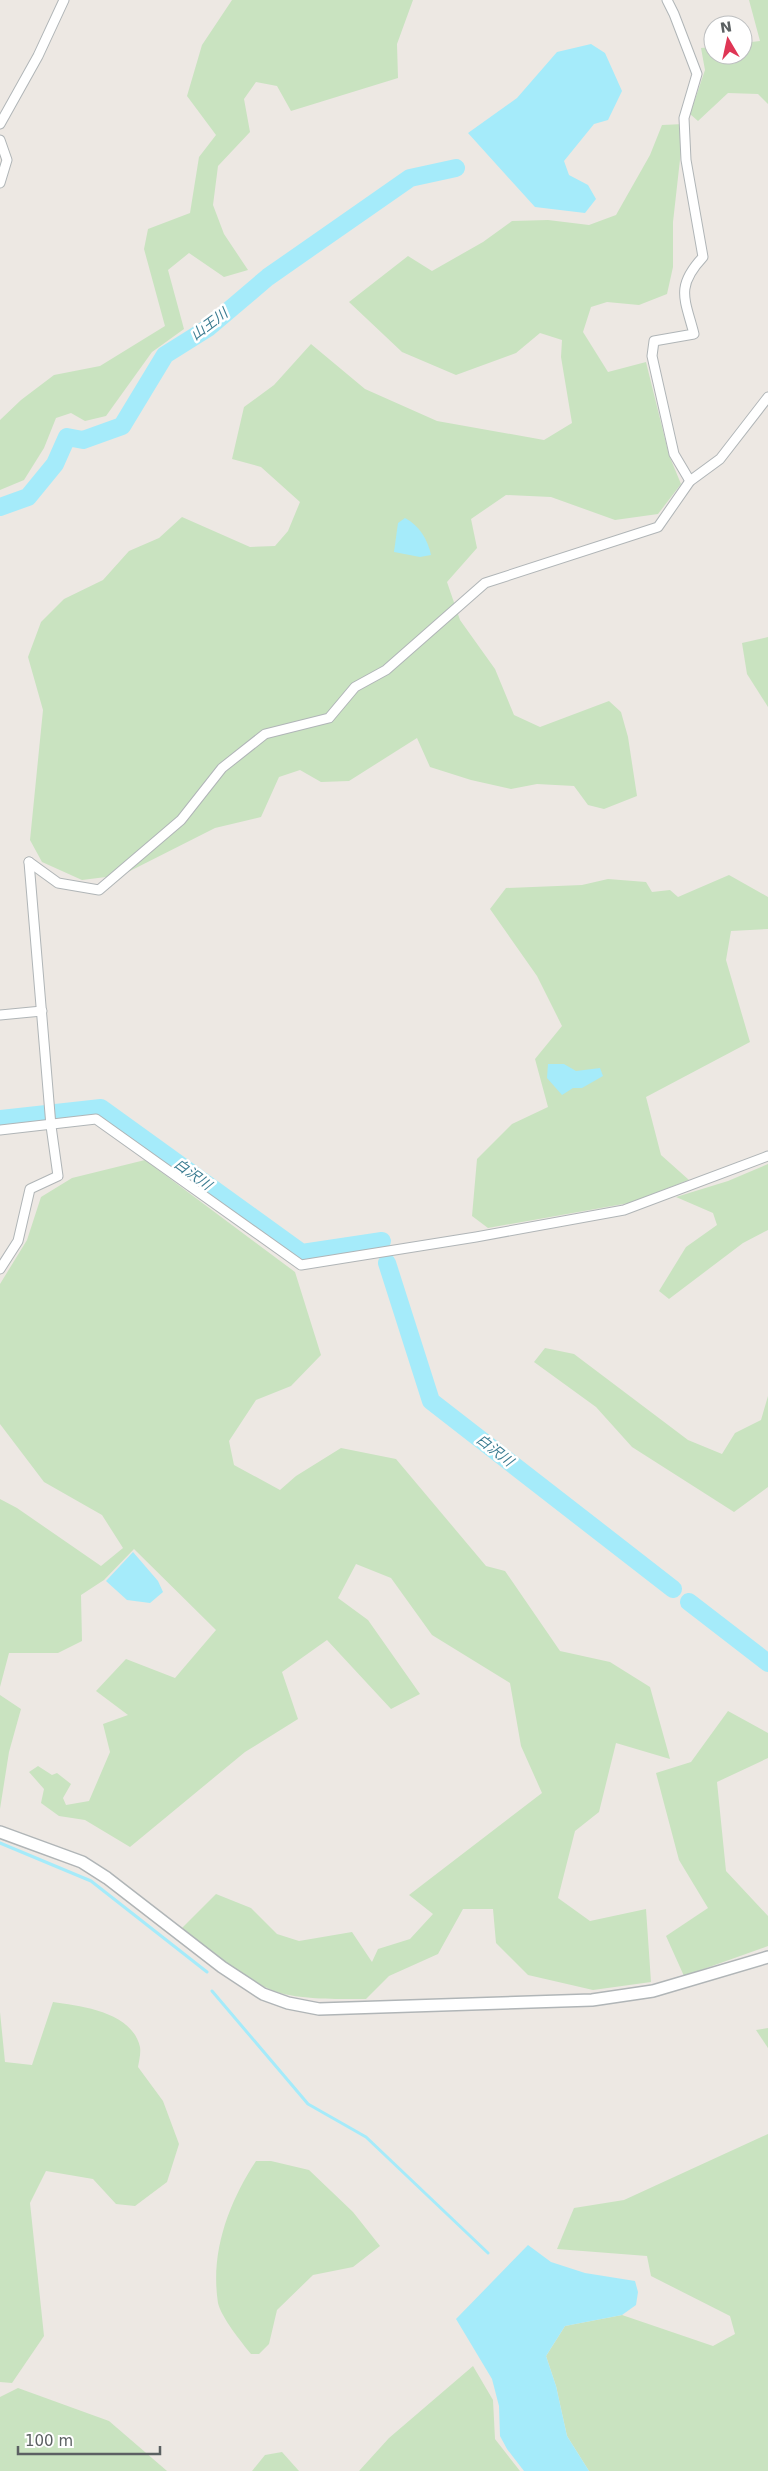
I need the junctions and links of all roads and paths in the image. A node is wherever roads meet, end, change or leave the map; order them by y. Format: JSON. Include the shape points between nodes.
{"nodes":[{"id":1,"x":64,"y":0,"type":"edge"},
{"id":2,"x":666,"y":0,"type":"edge"},
{"id":3,"x":0,"y":124,"type":"edge"},
{"id":4,"x":0,"y":140,"type":"edge"},
{"id":5,"x":0,"y":183,"type":"edge"},
{"id":6,"x":768,"y":396,"type":"edge"},
{"id":7,"x":690,"y":481,"type":"junction"},
{"id":8,"x":42,"y":1011,"type":"junction"},
{"id":9,"x":0,"y":1015,"type":"edge"},
{"id":10,"x":52,"y":1126,"type":"junction"},
{"id":11,"x":0,"y":1130,"type":"edge"},
{"id":12,"x":768,"y":1156,"type":"edge"},
{"id":13,"x":0,"y":1269,"type":"edge"},
{"id":14,"x":0,"y":1832,"type":"edge"},
{"id":15,"x":768,"y":1957,"type":"edge"}],
"edges":[{"from":1,"to":3,"type":"street","via":[[38,56]]},
{"from":2,"to":7,"type":"street","via":[[697,74],[684,118],[686,160],[703,257],[693,268],[683,289],[694,334],[654,341],[652,356],[674,454]]},
{"from":4,"to":5,"type":"street","via":[[7,160]]},
{"from":6,"to":7,"type":"street","via":[[720,459]]},
{"from":7,"to":8,"type":"street","via":[[658,527],[485,583],[386,670],[355,687],[329,718],[265,734],[222,768],[181,820],[99,890],[58,883],[29,862]]},
{"from":8,"to":9,"type":"street"},
{"from":8,"to":10,"type":"street"},
{"from":10,"to":11,"type":"street"},
{"from":10,"to":12,"type":"street","via":[[96,1120],[301,1265],[624,1210]]},
{"from":10,"to":13,"type":"street","via":[[58,1176],[30,1188],[18,1241]]},
{"from":14,"to":15,"type":"street","via":[[82,1862],[263,1994],[319,2009],[592,2000],[653,1991]]}]}
